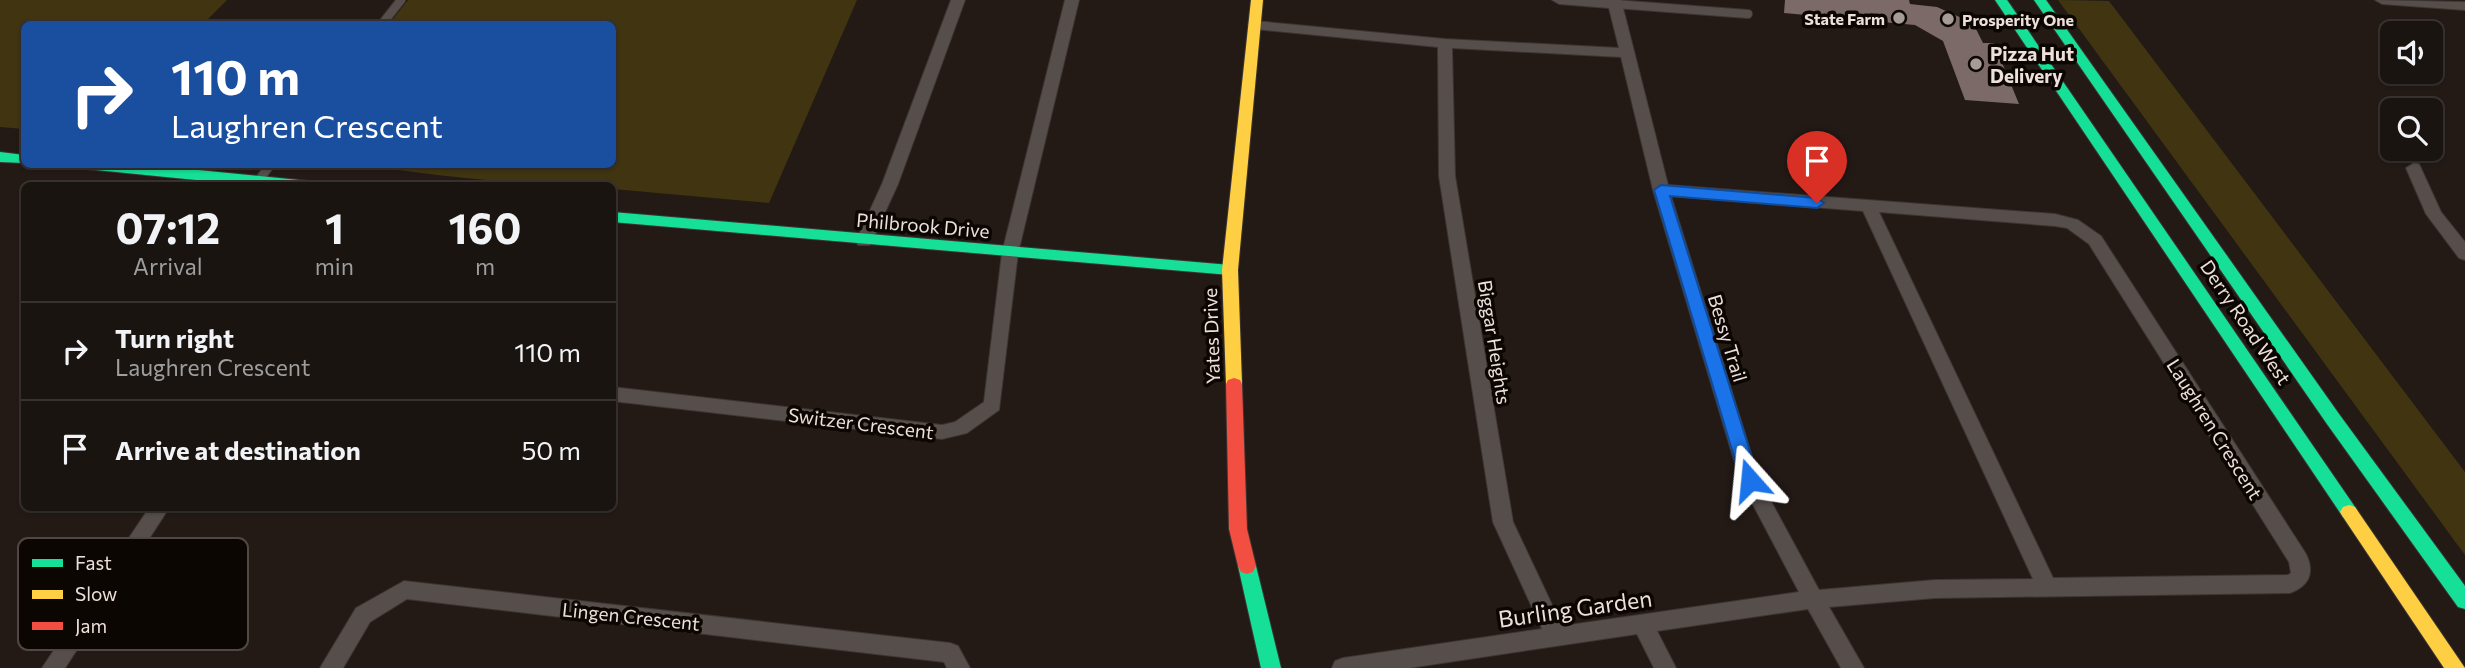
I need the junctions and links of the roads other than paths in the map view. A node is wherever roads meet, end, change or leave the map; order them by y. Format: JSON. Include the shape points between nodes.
{"nodes":[{"id":1,"x":401,"y":0,"type":"edge"},
{"id":2,"x":958,"y":0,"type":"edge"},
{"id":3,"x":1072,"y":0,"type":"edge"},
{"id":4,"x":1257,"y":0,"type":"edge"},
{"id":5,"x":1559,"y":0,"type":"edge"},
{"id":6,"x":2001,"y":0,"type":"edge"},
{"id":7,"x":2040,"y":0,"type":"edge"},
{"id":8,"x":2382,"y":0,"type":"edge"},
{"id":9,"x":1615,"y":2,"type":"edge"},
{"id":10,"x":2465,"y":6,"type":"edge"},
{"id":11,"x":1748,"y":14,"type":"dead end"},
{"id":12,"x":384,"y":21,"type":"edge"},
{"id":13,"x":1255,"y":25,"type":"junction"},
{"id":14,"x":1445,"y":43,"type":"junction"},
{"id":15,"x":1628,"y":53,"type":"junction"},
{"id":16,"x":0,"y":157,"type":"edge"},
{"id":17,"x":21,"y":159,"type":"edge"},
{"id":18,"x":129,"y":168,"type":"edge"},
{"id":19,"x":268,"y":168,"type":"edge"},
{"id":20,"x":2414,"y":169,"type":"dead end"},
{"id":21,"x":259,"y":180,"type":"junction"},
{"id":22,"x":276,"y":182,"type":"edge"},
{"id":23,"x":1661,"y":190,"type":"junction"},
{"id":24,"x":1869,"y":207,"type":"junction"},
{"id":25,"x":616,"y":217,"type":"edge"},
{"id":26,"x":864,"y":240,"type":"junction"},
{"id":27,"x":1010,"y":253,"type":"junction"},
{"id":28,"x":2465,"y":254,"type":"edge"},
{"id":29,"x":1230,"y":270,"type":"junction"},
{"id":30,"x":616,"y":394,"type":"edge"},
{"id":31,"x":157,"y":511,"type":"edge"},
{"id":32,"x":139,"y":538,"type":"edge"},
{"id":33,"x":2048,"y":589,"type":"junction"},
{"id":34,"x":1813,"y":599,"type":"junction"},
{"id":35,"x":2465,"y":601,"type":"edge"},
{"id":36,"x":1643,"y":625,"type":"junction"},
{"id":37,"x":1556,"y":637,"type":"junction"},
{"id":38,"x":65,"y":650,"type":"edge"},
{"id":39,"x":53,"y":668,"type":"edge"},
{"id":40,"x":331,"y":668,"type":"edge"},
{"id":41,"x":959,"y":668,"type":"edge"},
{"id":42,"x":1270,"y":668,"type":"edge"},
{"id":43,"x":1343,"y":668,"type":"edge"},
{"id":44,"x":1665,"y":668,"type":"edge"},
{"id":45,"x":1853,"y":668,"type":"edge"},
{"id":46,"x":2455,"y":668,"type":"edge"}],
"edges":[{"from":1,"to":12,"type":"lane"},
{"from":2,"to":26,"type":"street","via":[[890,184]]},
{"from":3,"to":27,"type":"street","name":"Switzer Crescent"},
{"from":4,"to":13,"type":"street","name":"Yates Drive"},
{"from":5,"to":9,"type":"street"},
{"from":6,"to":46,"type":"street","name":"Derry Road West"},
{"from":7,"to":35,"type":"street","name":"Derry Road West"},
{"from":8,"to":10,"type":"street"},
{"from":9,"to":11,"type":"lane"},
{"from":9,"to":15,"type":"street","name":"Bessy Trail"},
{"from":13,"to":14,"type":"street"},
{"from":13,"to":29,"type":"street","name":"Yates Drive"},
{"from":14,"to":15,"type":"street"},
{"from":14,"to":37,"type":"street","name":"Biggar Heights","via":[[1447,176],[1503,522]]},
{"from":15,"to":23,"type":"street","name":"Bessy Trail"},
{"from":16,"to":17,"type":"street"},
{"from":18,"to":21,"type":"street"},
{"from":19,"to":21,"type":"lane"},
{"from":20,"to":28,"type":"street","via":[[2434,214]]},
{"from":21,"to":22,"type":"street"},
{"from":23,"to":24,"type":"street","name":"Laughren Crescent"},
{"from":23,"to":34,"type":"street","name":"Bessy Trail","via":[[1750,480]]},
{"from":24,"to":33,"type":"street"},
{"from":24,"to":33,"type":"street","name":"Laughren Crescent","via":[[2056,220],[2082,229],[2095,240],[2299,560],[2302,574],[2290,584]]},
{"from":25,"to":26,"type":"street","name":"Philbrook Drive"},
{"from":26,"to":27,"type":"street","name":"Philbrook Drive"},
{"from":27,"to":29,"type":"street","name":"Philbrook Drive"},
{"from":27,"to":30,"type":"street","name":"Switzer Crescent","via":[[993,405],[960,428],[942,432]]},
{"from":29,"to":42,"type":"street","name":"Yates Drive","via":[[1238,529]]},
{"from":31,"to":32,"type":"street"},
{"from":33,"to":34,"type":"street","name":"Laughren Crescent","via":[[1935,589]]},
{"from":34,"to":36,"type":"street","name":"Burling Garden"},
{"from":34,"to":45,"type":"street","name":"Bessy Trail"},
{"from":36,"to":37,"type":"street","name":"Burling Garden"},
{"from":36,"to":44,"type":"street"},
{"from":37,"to":43,"type":"street","name":"Burling Garden"},
{"from":38,"to":39,"type":"street"},
{"from":40,"to":41,"type":"street","name":"Lingen Crescent","via":[[363,615],[404,590],[950,653]]}]}
